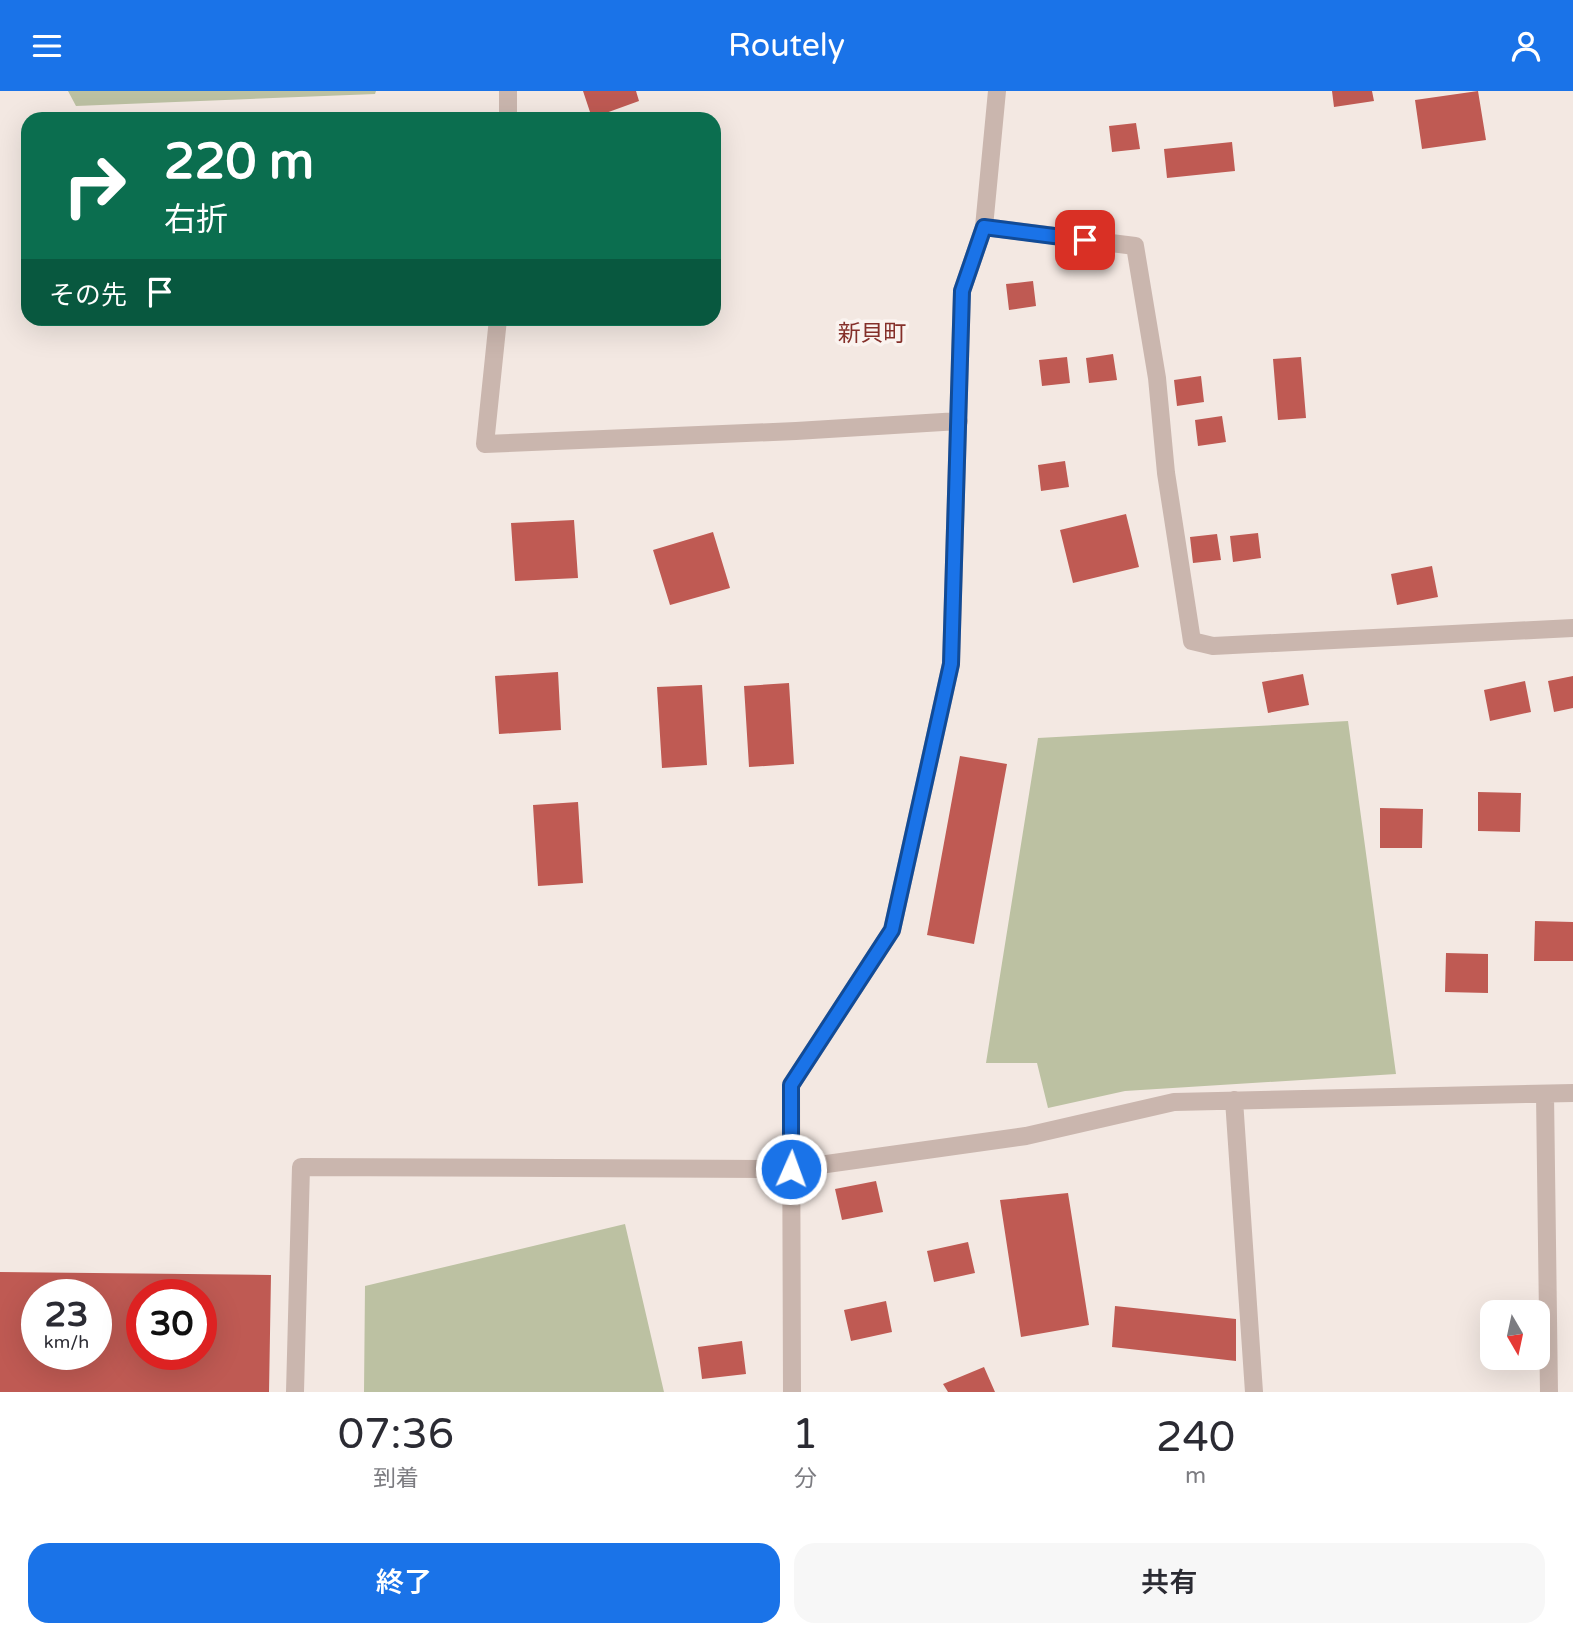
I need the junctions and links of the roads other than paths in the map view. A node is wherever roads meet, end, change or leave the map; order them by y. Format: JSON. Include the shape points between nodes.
{"nodes":[{"id":1,"x":508,"y":91,"type":"edge"},
{"id":2,"x":997,"y":91,"type":"edge"},
{"id":3,"x":508,"y":112,"type":"edge"},
{"id":4,"x":984,"y":227,"type":"junction"},
{"id":5,"x":497,"y":326,"type":"edge"},
{"id":6,"x":959,"y":421,"type":"junction"},
{"id":7,"x":1573,"y":628,"type":"edge"},
{"id":8,"x":1573,"y":1093,"type":"edge"},
{"id":9,"x":1545,"y":1094,"type":"junction"},
{"id":10,"x":1234,"y":1100,"type":"junction"},
{"id":11,"x":791,"y":1169,"type":"junction"},
{"id":12,"x":295,"y":1392,"type":"edge"},
{"id":13,"x":792,"y":1392,"type":"edge"},
{"id":14,"x":1254,"y":1392,"type":"edge"},
{"id":15,"x":1549,"y":1392,"type":"edge"}],
"edges":[{"from":1,"to":3,"type":"street"},
{"from":2,"to":4,"type":"street"},
{"from":4,"to":6,"type":"street","via":[[962,291]]},
{"from":4,"to":7,"type":"street","via":[[1135,246],[1192,641],[1213,646]]},
{"from":5,"to":6,"type":"street","via":[[485,443]]},
{"from":6,"to":11,"type":"street","via":[[951,664],[892,930],[791,1085]]},
{"from":8,"to":9,"type":"street"},
{"from":9,"to":10,"type":"street"},
{"from":9,"to":15,"type":"street"},
{"from":10,"to":11,"type":"street","via":[[1174,1101],[1026,1136]]},
{"from":10,"to":14,"type":"street"},
{"from":11,"to":12,"type":"street","via":[[301,1167]]},
{"from":11,"to":13,"type":"street"}]}
